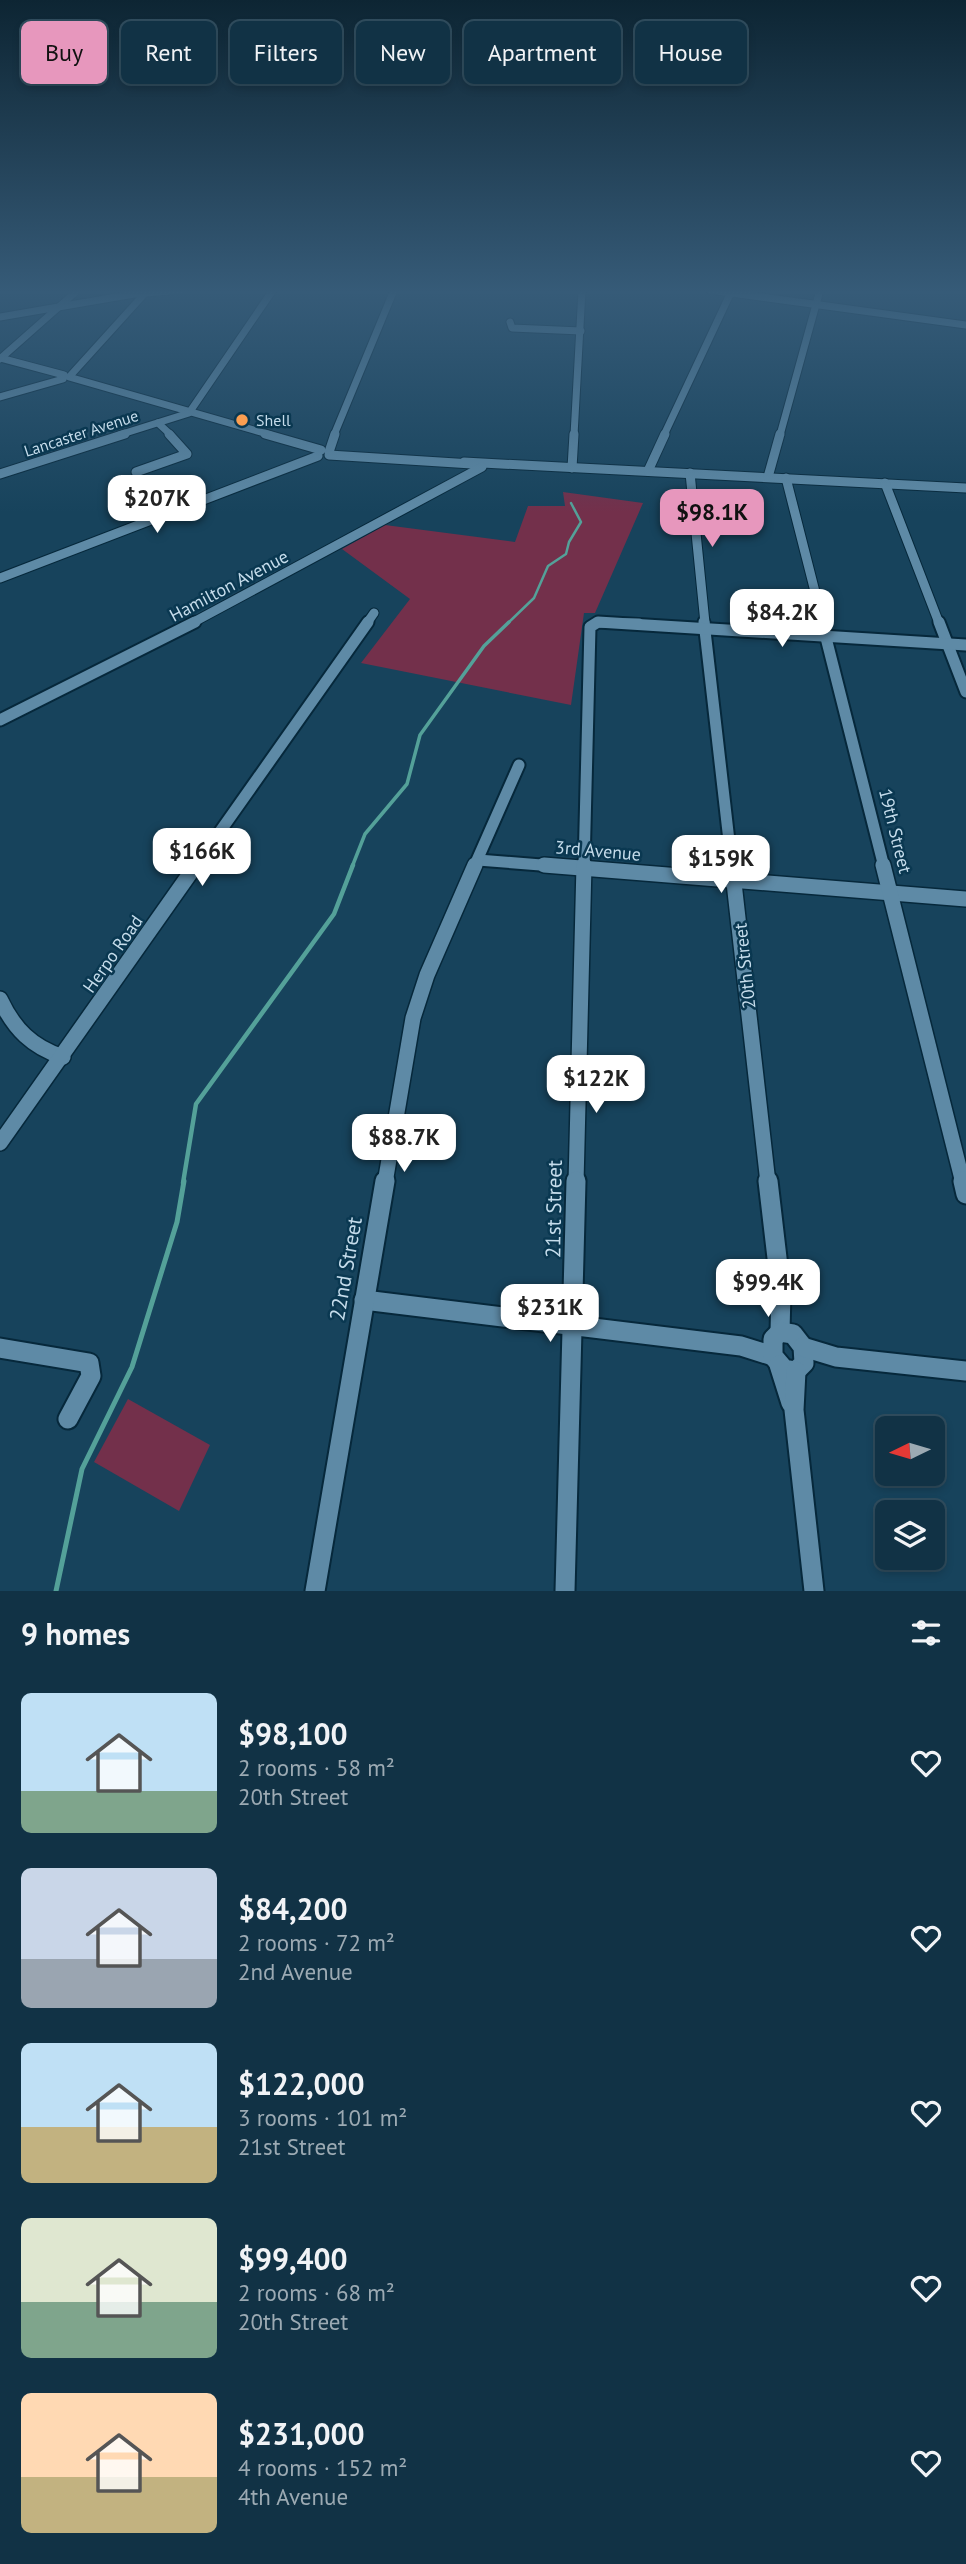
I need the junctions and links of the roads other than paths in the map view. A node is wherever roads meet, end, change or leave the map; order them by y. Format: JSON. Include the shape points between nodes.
{"nodes":[{"id":1,"x":19,"y":364,"type":"edge"},
{"id":2,"x":80,"y":364,"type":"edge"},
{"id":3,"x":222,"y":364,"type":"edge"},
{"id":4,"x":361,"y":364,"type":"edge"},
{"id":5,"x":579,"y":364,"type":"edge"},
{"id":6,"x":697,"y":364,"type":"edge"},
{"id":7,"x":799,"y":364,"type":"edge"},
{"id":8,"x":76,"y":369,"type":"joint"},
{"id":9,"x":64,"y":377,"type":"junction"},
{"id":10,"x":0,"y":397,"type":"edge"},
{"id":11,"x":189,"y":413,"type":"junction"},
{"id":12,"x":158,"y":423,"type":"junction"},
{"id":13,"x":323,"y":452,"type":"junction"},
{"id":14,"x":482,"y":465,"type":"junction"},
{"id":15,"x":572,"y":468,"type":"junction"},
{"id":16,"x":648,"y":471,"type":"junction"},
{"id":17,"x":136,"y":472,"type":"dead end"},
{"id":18,"x":690,"y":472,"type":"junction"},
{"id":19,"x":0,"y":474,"type":"edge"},
{"id":20,"x":768,"y":477,"type":"junction"},
{"id":21,"x":786,"y":478,"type":"junction"},
{"id":22,"x":885,"y":483,"type":"junction"},
{"id":23,"x":966,"y":488,"type":"edge"},
{"id":24,"x":0,"y":578,"type":"edge"},
{"id":25,"x":374,"y":613,"type":"dead end"},
{"id":26,"x":705,"y":628,"type":"junction"},
{"id":27,"x":824,"y":636,"type":"junction"},
{"id":28,"x":947,"y":643,"type":"junction"},
{"id":29,"x":966,"y":645,"type":"edge"},
{"id":30,"x":966,"y":692,"type":"edge"},
{"id":31,"x":0,"y":720,"type":"edge"},
{"id":32,"x":519,"y":765,"type":"dead end"},
{"id":33,"x":478,"y":860,"type":"junction"},
{"id":34,"x":584,"y":867,"type":"junction"},
{"id":35,"x":735,"y":879,"type":"junction"},
{"id":36,"x":891,"y":893,"type":"junction"},
{"id":37,"x":966,"y":899,"type":"edge"},
{"id":38,"x":0,"y":999,"type":"edge"},
{"id":39,"x":62,"y":1057,"type":"junction"},
{"id":40,"x":0,"y":1143,"type":"edge"},
{"id":41,"x":966,"y":1194,"type":"edge"},
{"id":42,"x":364,"y":1300,"type":"junction"},
{"id":43,"x":573,"y":1327,"type":"junction"},
{"id":44,"x":0,"y":1348,"type":"edge"},
{"id":45,"x":788,"y":1351,"type":"junction"},
{"id":46,"x":966,"y":1371,"type":"edge"},
{"id":47,"x":68,"y":1419,"type":"dead end"},
{"id":48,"x":315,"y":1591,"type":"edge"},
{"id":49,"x":565,"y":1591,"type":"edge"},
{"id":50,"x":814,"y":1591,"type":"edge"}],
"edges":[{"from":1,"to":9,"type":"street"},
{"from":2,"to":8,"type":"street"},
{"from":3,"to":11,"type":"street"},
{"from":4,"to":13,"type":"street"},
{"from":5,"to":15,"type":"street"},
{"from":6,"to":16,"type":"street"},
{"from":7,"to":20,"type":"street"},
{"from":8,"to":9,"type":"street"},
{"from":9,"to":10,"type":"street"},
{"from":9,"to":11,"type":"street"},
{"from":11,"to":12,"type":"street","name":"Lancaster Avenue"},
{"from":11,"to":13,"type":"street"},
{"from":12,"to":17,"type":"street","via":[[187,454]]},
{"from":12,"to":19,"type":"street","name":"Lancaster Avenue"},
{"from":13,"to":14,"type":"street"},
{"from":13,"to":24,"type":"street","via":[[303,464]]},
{"from":14,"to":15,"type":"street"},
{"from":14,"to":31,"type":"street","name":"Hamilton Avenue","via":[[145,649]]},
{"from":15,"to":16,"type":"street"},
{"from":16,"to":18,"type":"street"},
{"from":18,"to":20,"type":"street"},
{"from":18,"to":26,"type":"street","name":"20th Street"},
{"from":20,"to":21,"type":"street"},
{"from":21,"to":22,"type":"street"},
{"from":21,"to":27,"type":"street","name":"19th Street"},
{"from":22,"to":23,"type":"street"},
{"from":22,"to":28,"type":"street"},
{"from":25,"to":39,"type":"street","name":"Herpo Road"},
{"from":26,"to":27,"type":"street"},
{"from":26,"to":34,"type":"street","name":"21st Street","via":[[598,622],[589,631]]},
{"from":26,"to":35,"type":"street","name":"20th Street"},
{"from":27,"to":28,"type":"street"},
{"from":27,"to":36,"type":"street","name":"19th Street"},
{"from":28,"to":29,"type":"street"},
{"from":28,"to":30,"type":"street"},
{"from":32,"to":33,"type":"street","name":"22nd Street"},
{"from":33,"to":34,"type":"street","name":"3rd Avenue"},
{"from":33,"to":42,"type":"street","name":"22nd Street","via":[[413,1018]]},
{"from":34,"to":35,"type":"street","name":"3rd Avenue"},
{"from":34,"to":43,"type":"street","name":"21st Street"},
{"from":35,"to":36,"type":"street","name":"3rd Avenue"},
{"from":35,"to":45,"type":"street","name":"20th Street"},
{"from":36,"to":37,"type":"street","name":"3rd Avenue"},
{"from":36,"to":41,"type":"street","name":"19th Street"},
{"from":38,"to":39,"type":"street","via":[[17,1032],[47,1053]]},
{"from":39,"to":40,"type":"street","name":"Herpo Road"},
{"from":42,"to":43,"type":"street"},
{"from":42,"to":48,"type":"street","name":"22nd Street"},
{"from":43,"to":45,"type":"street"},
{"from":43,"to":49,"type":"street","name":"21st Street"},
{"from":44,"to":47,"type":"street","via":[[89,1363],[90,1376]]},
{"from":45,"to":46,"type":"street"},
{"from":45,"to":50,"type":"street","name":"20th Street"}]}
